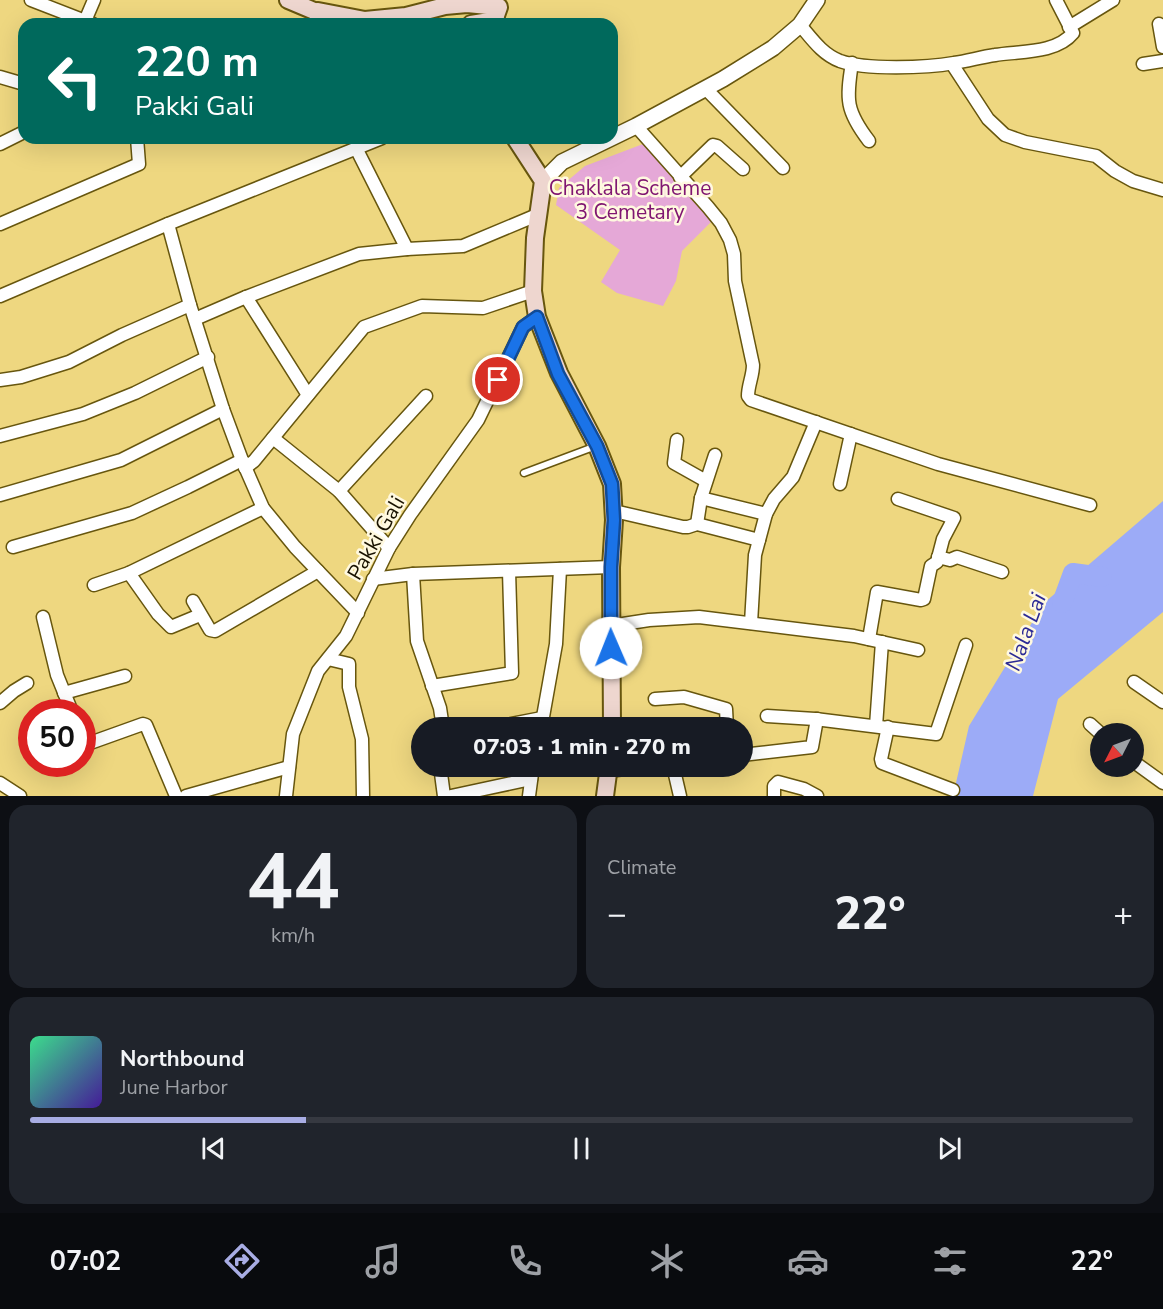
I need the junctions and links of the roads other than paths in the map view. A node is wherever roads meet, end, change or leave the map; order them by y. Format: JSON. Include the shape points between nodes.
{"nodes":[{"id":1,"x":31,"y":0,"type":"edge"},
{"id":2,"x":94,"y":0,"type":"edge"},
{"id":3,"x":288,"y":0,"type":"edge"},
{"id":4,"x":817,"y":0,"type":"edge"},
{"id":5,"x":1056,"y":0,"type":"edge"},
{"id":6,"x":1113,"y":0,"type":"edge"},
{"id":7,"x":318,"y":11,"type":"junction"},
{"id":8,"x":489,"y":14,"type":"edge"},
{"id":9,"x":78,"y":18,"type":"edge"},
{"id":10,"x":90,"y":18,"type":"edge"},
{"id":11,"x":330,"y":18,"type":"edge"},
{"id":12,"x":355,"y":18,"type":"edge"},
{"id":13,"x":386,"y":18,"type":"edge"},
{"id":14,"x":1159,"y":24,"type":"dead end"},
{"id":15,"x":800,"y":25,"type":"junction"},
{"id":16,"x":1069,"y":27,"type":"junction"},
{"id":17,"x":1163,"y":47,"type":"edge"},
{"id":18,"x":1163,"y":61,"type":"edge"},
{"id":19,"x":852,"y":63,"type":"junction"},
{"id":20,"x":952,"y":64,"type":"junction"},
{"id":21,"x":1143,"y":64,"type":"dead end"},
{"id":22,"x":0,"y":77,"type":"edge"},
{"id":23,"x":18,"y":82,"type":"edge"},
{"id":24,"x":705,"y":88,"type":"junction"},
{"id":25,"x":636,"y":126,"type":"junction"},
{"id":26,"x":18,"y":135,"type":"edge"},
{"id":27,"x":618,"y":135,"type":"edge"},
{"id":28,"x":869,"y":141,"type":"dead end"},
{"id":29,"x":0,"y":144,"type":"edge"},
{"id":30,"x":137,"y":144,"type":"edge"},
{"id":31,"x":366,"y":144,"type":"edge"},
{"id":32,"x":519,"y":144,"type":"edge"},
{"id":33,"x":599,"y":144,"type":"edge"},
{"id":34,"x":356,"y":148,"type":"junction"},
{"id":35,"x":783,"y":168,"type":"dead end"},
{"id":36,"x":743,"y":170,"type":"dead end"},
{"id":37,"x":680,"y":177,"type":"junction"},
{"id":38,"x":543,"y":181,"type":"junction"},
{"id":39,"x":1163,"y":190,"type":"edge"},
{"id":40,"x":537,"y":215,"type":"junction"},
{"id":41,"x":0,"y":224,"type":"edge"},
{"id":42,"x":168,"y":224,"type":"junction"},
{"id":43,"x":407,"y":249,"type":"junction"},
{"id":44,"x":533,"y":291,"type":"junction"},
{"id":45,"x":0,"y":296,"type":"edge"},
{"id":46,"x":246,"y":297,"type":"junction"},
{"id":47,"x":190,"y":305,"type":"junction"},
{"id":48,"x":537,"y":317,"type":"junction"},
{"id":49,"x":195,"y":319,"type":"junction"},
{"id":50,"x":208,"y":357,"type":"junction"},
{"id":51,"x":0,"y":380,"type":"edge"},
{"id":52,"x":308,"y":395,"type":"junction"},
{"id":53,"x":426,"y":396,"type":"dead end"},
{"id":54,"x":223,"y":409,"type":"junction"},
{"id":55,"x":816,"y":422,"type":"junction"},
{"id":56,"x":1,"y":433,"type":"edge"},
{"id":57,"x":851,"y":434,"type":"junction"},
{"id":58,"x":273,"y":438,"type":"junction"},
{"id":59,"x":677,"y":440,"type":"dead end"},
{"id":60,"x":597,"y":446,"type":"junction"},
{"id":61,"x":715,"y":455,"type":"dead end"},
{"id":62,"x":244,"y":464,"type":"junction"},
{"id":63,"x":524,"y":473,"type":"dead end"},
{"id":64,"x":706,"y":481,"type":"junction"},
{"id":65,"x":840,"y":484,"type":"dead end"},
{"id":66,"x":339,"y":491,"type":"junction"},
{"id":67,"x":0,"y":495,"type":"edge"},
{"id":68,"x":701,"y":498,"type":"junction"},
{"id":69,"x":898,"y":499,"type":"dead end"},
{"id":70,"x":1090,"y":505,"type":"dead end"},
{"id":71,"x":263,"y":508,"type":"junction"},
{"id":72,"x":614,"y":511,"type":"junction"},
{"id":73,"x":766,"y":514,"type":"junction"},
{"id":74,"x":698,"y":524,"type":"junction"},
{"id":75,"x":759,"y":540,"type":"junction"},
{"id":76,"x":13,"y":547,"type":"dead end"},
{"id":77,"x":389,"y":548,"type":"junction"},
{"id":78,"x":938,"y":557,"type":"junction"},
{"id":79,"x":611,"y":567,"type":"junction"},
{"id":80,"x":560,"y":569,"type":"junction"},
{"id":81,"x":318,"y":571,"type":"junction"},
{"id":82,"x":509,"y":571,"type":"junction"},
{"id":83,"x":1002,"y":572,"type":"dead end"},
{"id":84,"x":129,"y":573,"type":"junction"},
{"id":85,"x":413,"y":574,"type":"junction"},
{"id":86,"x":373,"y":579,"type":"junction"},
{"id":87,"x":94,"y":585,"type":"dead end"},
{"id":88,"x":193,"y":601,"type":"dead end"},
{"id":89,"x":358,"y":612,"type":"junction"},
{"id":90,"x":200,"y":615,"type":"junction"},
{"id":91,"x":43,"y":617,"type":"dead end"},
{"id":92,"x":751,"y":624,"type":"junction"},
{"id":93,"x":610,"y":626,"type":"junction"},
{"id":94,"x":875,"y":641,"type":"junction"},
{"id":95,"x":966,"y":645,"type":"dead end"},
{"id":96,"x":918,"y":650,"type":"dead end"},
{"id":97,"x":327,"y":659,"type":"junction"},
{"id":98,"x":125,"y":676,"type":"dead end"},
{"id":99,"x":1134,"y":682,"type":"dead end"},
{"id":100,"x":27,"y":683,"type":"dead end"},
{"id":101,"x":432,"y":686,"type":"junction"},
{"id":102,"x":64,"y":693,"type":"junction"},
{"id":103,"x":67,"y":699,"type":"edge"},
{"id":104,"x":655,"y":699,"type":"dead end"},
{"id":105,"x":1163,"y":702,"type":"edge"},
{"id":106,"x":0,"y":703,"type":"edge"},
{"id":107,"x":767,"y":716,"type":"dead end"},
{"id":108,"x":441,"y":717,"type":"edge"},
{"id":109,"x":542,"y":717,"type":"edge"},
{"id":110,"x":612,"y":717,"type":"edge"},
{"id":111,"x":726,"y":717,"type":"edge"},
{"id":112,"x":817,"y":719,"type":"junction"},
{"id":113,"x":882,"y":726,"type":"junction"},
{"id":114,"x":96,"y":740,"type":"edge"},
{"id":115,"x":753,"y":754,"type":"edge"},
{"id":116,"x":289,"y":767,"type":"junction"},
{"id":117,"x":1144,"y":769,"type":"edge"},
{"id":118,"x":441,"y":777,"type":"edge"},
{"id":119,"x":518,"y":777,"type":"edge"},
{"id":120,"x":532,"y":777,"type":"edge"},
{"id":121,"x":608,"y":777,"type":"edge"},
{"id":122,"x":676,"y":777,"type":"edge"},
{"id":123,"x":0,"y":783,"type":"edge"},
{"id":124,"x":1163,"y":783,"type":"edge"},
{"id":125,"x":952,"y":790,"type":"dead end"},
{"id":126,"x":20,"y":796,"type":"edge"},
{"id":127,"x":176,"y":796,"type":"edge"},
{"id":128,"x":186,"y":796,"type":"edge"},
{"id":129,"x":286,"y":796,"type":"edge"},
{"id":130,"x":363,"y":796,"type":"edge"},
{"id":131,"x":444,"y":796,"type":"edge"},
{"id":132,"x":451,"y":796,"type":"edge"},
{"id":133,"x":530,"y":796,"type":"edge"},
{"id":134,"x":605,"y":796,"type":"edge"},
{"id":135,"x":680,"y":796,"type":"edge"},
{"id":136,"x":774,"y":796,"type":"edge"},
{"id":137,"x":817,"y":796,"type":"edge"}],
"edges":[{"from":1,"to":9,"type":"street"},
{"from":2,"to":10,"type":"street"},
{"from":3,"to":7,"type":"main road"},
{"from":4,"to":15,"type":"street"},
{"from":5,"to":16,"type":"street"},
{"from":6,"to":16,"type":"street"},
{"from":7,"to":11,"type":"main road"},
{"from":7,"to":12,"type":"main road"},
{"from":8,"to":13,"type":"main road","via":[[467,4]]},
{"from":14,"to":17,"type":"street"},
{"from":15,"to":19,"type":"street","via":[[824,54]]},
{"from":15,"to":24,"type":"street","via":[[773,48]]},
{"from":16,"to":20,"type":"street","via":[[1072,33],[1067,40],[1051,47]]},
{"from":18,"to":21,"type":"street"},
{"from":19,"to":20,"type":"street","via":[[873,67]]},
{"from":19,"to":28,"type":"street","via":[[847,93],[850,111]]},
{"from":20,"to":39,"type":"street","via":[[988,119],[1005,135],[1096,156],[1133,181]]},
{"from":22,"to":23,"type":"street"},
{"from":24,"to":25,"type":"street"},
{"from":24,"to":35,"type":"street"},
{"from":25,"to":27,"type":"street"},
{"from":25,"to":37,"type":"street"},
{"from":26,"to":29,"type":"street"},
{"from":30,"to":41,"type":"street","via":[[139,164]]},
{"from":31,"to":34,"type":"street"},
{"from":32,"to":38,"type":"main road"},
{"from":33,"to":38,"type":"street","via":[[562,162]]},
{"from":34,"to":42,"type":"street"},
{"from":34,"to":43,"type":"street"},
{"from":36,"to":37,"type":"street","via":[[713,145]]},
{"from":37,"to":55,"type":"street","via":[[730,240],[753,365],[748,396]]},
{"from":38,"to":40,"type":"main road"},
{"from":40,"to":43,"type":"street","via":[[463,246]]},
{"from":40,"to":44,"type":"main road"},
{"from":42,"to":45,"type":"street"},
{"from":42,"to":47,"type":"street"},
{"from":43,"to":46,"type":"street","via":[[359,254]]},
{"from":44,"to":48,"type":"main road"},
{"from":44,"to":52,"type":"street","via":[[483,308],[422,306],[364,327]]},
{"from":46,"to":49,"type":"street"},
{"from":46,"to":52,"type":"street"},
{"from":47,"to":49,"type":"street"},
{"from":47,"to":51,"type":"street","via":[[69,362]]},
{"from":48,"to":60,"type":"main road","via":[[558,374]]},
{"from":48,"to":77,"type":"street","name":"Pakki Gali","via":[[523,327],[478,420]]},
{"from":49,"to":50,"type":"street"},
{"from":50,"to":54,"type":"street"},
{"from":50,"to":56,"type":"street","via":[[83,414]]},
{"from":52,"to":58,"type":"street"},
{"from":53,"to":66,"type":"street"},
{"from":54,"to":62,"type":"street"},
{"from":54,"to":67,"type":"street","via":[[121,460]]},
{"from":55,"to":57,"type":"street"},
{"from":55,"to":73,"type":"street","via":[[793,477]]},
{"from":57,"to":65,"type":"street"},
{"from":57,"to":70,"type":"street","via":[[938,464]]},
{"from":58,"to":62,"type":"street","via":[[254,461]]},
{"from":58,"to":66,"type":"street"},
{"from":59,"to":64,"type":"street","via":[[674,463]]},
{"from":60,"to":63,"type":"lane"},
{"from":60,"to":72,"type":"main road","via":[[612,484]]},
{"from":61,"to":64,"type":"street"},
{"from":62,"to":71,"type":"street"},
{"from":62,"to":76,"type":"street","via":[[132,513]]},
{"from":64,"to":68,"type":"street"},
{"from":66,"to":77,"type":"street"},
{"from":68,"to":73,"type":"street"},
{"from":68,"to":74,"type":"street"},
{"from":69,"to":78,"type":"street","via":[[954,518]]},
{"from":71,"to":81,"type":"street"},
{"from":71,"to":84,"type":"street"},
{"from":72,"to":74,"type":"street","via":[[682,527]]},
{"from":72,"to":79,"type":"main road"},
{"from":73,"to":75,"type":"street"},
{"from":74,"to":75,"type":"street"},
{"from":75,"to":92,"type":"street"},
{"from":77,"to":86,"type":"street","name":"Pakki Gali"},
{"from":78,"to":83,"type":"street","via":[[957,557]]},
{"from":78,"to":94,"type":"street","via":[[931,566],[924,599],[877,592]]},
{"from":79,"to":80,"type":"street"},
{"from":79,"to":93,"type":"main road"},
{"from":80,"to":82,"type":"street"},
{"from":80,"to":109,"type":"street","via":[[556,644]]},
{"from":81,"to":89,"type":"street"},
{"from":81,"to":90,"type":"street","via":[[215,631]]},
{"from":82,"to":85,"type":"street"},
{"from":82,"to":101,"type":"street","via":[[512,673]]},
{"from":84,"to":87,"type":"street"},
{"from":84,"to":90,"type":"street","via":[[171,627]]},
{"from":85,"to":86,"type":"street"},
{"from":85,"to":101,"type":"street","via":[[417,641]]},
{"from":86,"to":89,"type":"street","name":"Pakki Gali"},
{"from":88,"to":90,"type":"street"},
{"from":89,"to":97,"type":"street","name":"Pakki Gali","via":[[346,636]]},
{"from":91,"to":102,"type":"street"},
{"from":92,"to":93,"type":"street","via":[[699,617]]},
{"from":92,"to":94,"type":"street"},
{"from":93,"to":110,"type":"main road"},
{"from":94,"to":96,"type":"street"},
{"from":94,"to":113,"type":"street"},
{"from":95,"to":113,"type":"street","via":[[936,734]]},
{"from":97,"to":116,"type":"street","name":"Pakki Gali","via":[[318,671],[293,734]]},
{"from":97,"to":130,"type":"street","via":[[349,664],[349,687],[362,739]]},
{"from":98,"to":102,"type":"street"},
{"from":99,"to":105,"type":"street"},
{"from":100,"to":106,"type":"street"},
{"from":101,"to":108,"type":"street"},
{"from":102,"to":103,"type":"street"},
{"from":104,"to":111,"type":"street","via":[[684,697],[726,709]]},
{"from":107,"to":112,"type":"street"},
{"from":112,"to":113,"type":"street"},
{"from":112,"to":115,"type":"street","via":[[812,747]]},
{"from":113,"to":125,"type":"street","via":[[882,764]]},
{"from":114,"to":127,"type":"street","via":[[146,725]]},
{"from":116,"to":128,"type":"street"},
{"from":116,"to":129,"type":"street","name":"Pakki Gali"},
{"from":117,"to":124,"type":"street"},
{"from":118,"to":131,"type":"street"},
{"from":119,"to":132,"type":"street"},
{"from":120,"to":133,"type":"street"},
{"from":121,"to":134,"type":"main road"},
{"from":122,"to":135,"type":"street"},
{"from":123,"to":126,"type":"street"},
{"from":136,"to":137,"type":"street","via":[[778,782]]}]}
